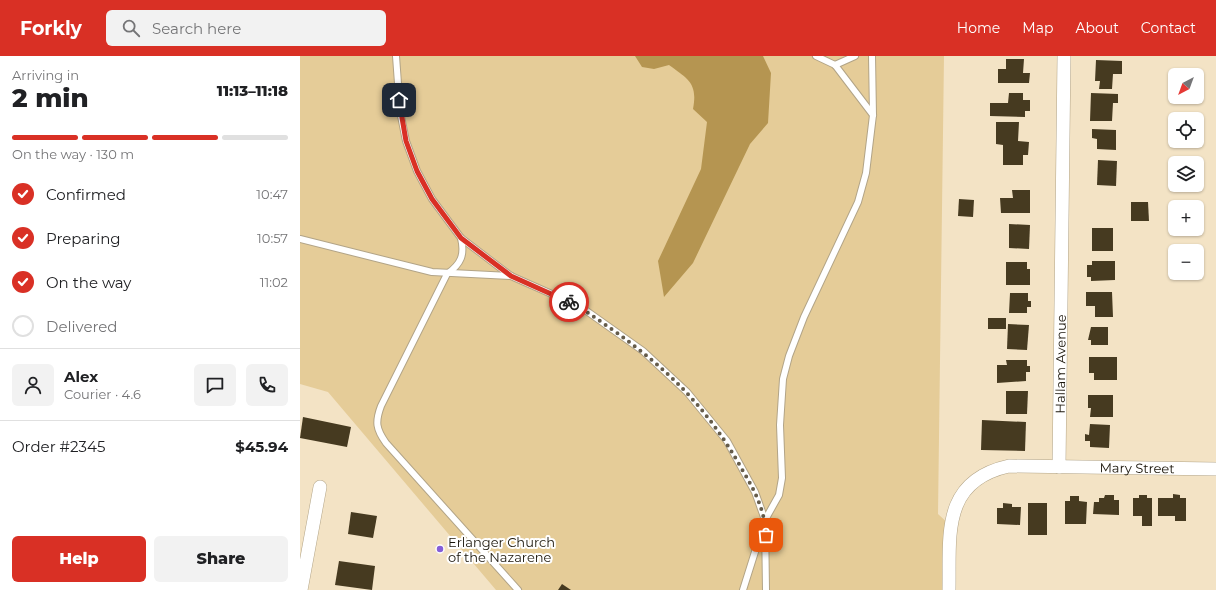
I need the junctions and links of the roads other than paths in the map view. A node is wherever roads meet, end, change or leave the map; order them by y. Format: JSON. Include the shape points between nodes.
{"nodes":[{"id":1,"x":396,"y":56,"type":"edge"},
{"id":2,"x":816,"y":56,"type":"edge"},
{"id":3,"x":855,"y":56,"type":"edge"},
{"id":4,"x":872,"y":56,"type":"edge"},
{"id":5,"x":1064,"y":56,"type":"edge"},
{"id":6,"x":835,"y":65,"type":"junction"},
{"id":7,"x":873,"y":115,"type":"junction"},
{"id":8,"x":461,"y":238,"type":"junction"},
{"id":9,"x":300,"y":239,"type":"edge"},
{"id":10,"x":447,"y":274,"type":"junction"},
{"id":11,"x":511,"y":276,"type":"junction"},
{"id":12,"x":1059,"y":467,"type":"junction"},
{"id":13,"x":1216,"y":469,"type":"edge"},
{"id":14,"x":320,"y":487,"type":"dead end"},
{"id":15,"x":765,"y":520,"type":"junction"},
{"id":16,"x":301,"y":590,"type":"edge"},
{"id":17,"x":518,"y":590,"type":"edge"},
{"id":18,"x":743,"y":590,"type":"edge"},
{"id":19,"x":766,"y":590,"type":"edge"},
{"id":20,"x":949,"y":590,"type":"edge"}],
"edges":[{"from":1,"to":8,"type":"lane","via":[[400,111],[406,141],[417,171],[432,199]]},
{"from":2,"to":6,"type":"lane"},
{"from":3,"to":6,"type":"lane"},
{"from":4,"to":7,"type":"lane"},
{"from":5,"to":12,"type":"street","name":"Hallam Avenue"},
{"from":6,"to":7,"type":"lane"},
{"from":7,"to":15,"type":"lane","via":[[866,173],[858,202],[804,317],[789,356],[783,379],[780,425],[780,495]]},
{"from":8,"to":10,"type":"lane","via":[[464,249],[462,258]]},
{"from":8,"to":11,"type":"lane"},
{"from":9,"to":10,"type":"lane"},
{"from":10,"to":11,"type":"lane"},
{"from":10,"to":17,"type":"lane","via":[[381,406],[377,417],[378,431]]},
{"from":11,"to":15,"type":"lane","via":[[581,307],[665,370],[687,392],[727,441],[755,492]]},
{"from":12,"to":13,"type":"street","name":"Mary Street"},
{"from":12,"to":20,"type":"street","via":[[1009,466],[996,469],[983,475],[960,496],[950,525]]},
{"from":14,"to":16,"type":"street"},
{"from":15,"to":18,"type":"lane"},
{"from":15,"to":19,"type":"lane"}]}
